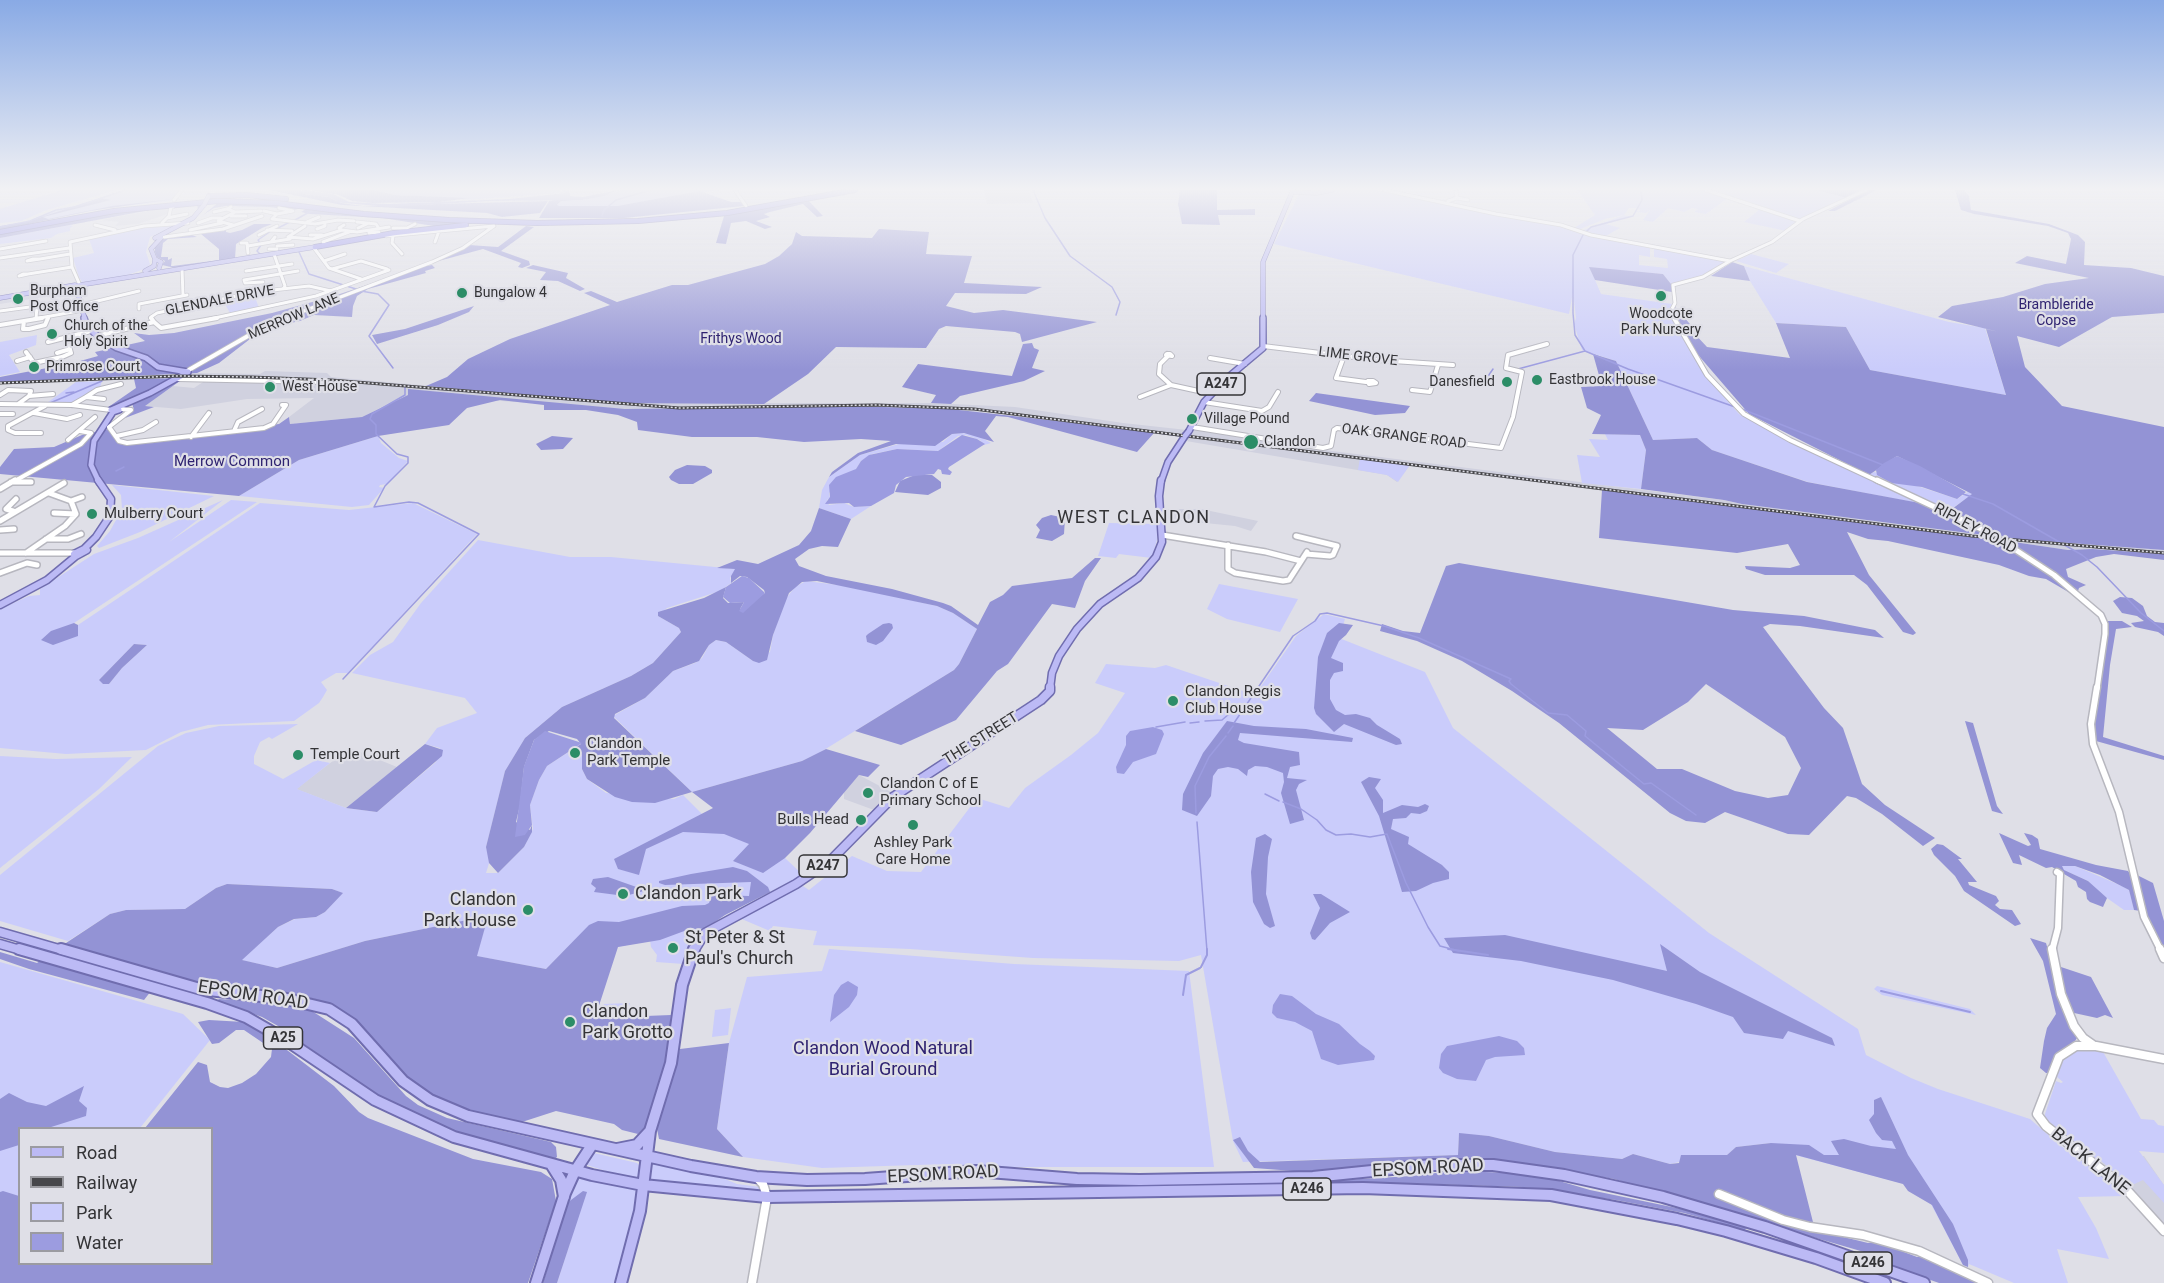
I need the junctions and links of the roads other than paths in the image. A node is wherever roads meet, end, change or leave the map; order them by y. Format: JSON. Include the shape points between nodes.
{"nodes":[{"id":1,"x":56,"y":250,"type":"edge"},
{"id":2,"x":69,"y":250,"type":"edge"},
{"id":3,"x":151,"y":250,"type":"edge"},
{"id":4,"x":249,"y":250,"type":"edge"},
{"id":5,"x":300,"y":250,"type":"edge"},
{"id":6,"x":314,"y":250,"type":"edge"},
{"id":7,"x":398,"y":250,"type":"edge"},
{"id":8,"x":459,"y":250,"type":"edge"},
{"id":9,"x":1269,"y":250,"type":"edge"},
{"id":10,"x":1670,"y":250,"type":"edge"},
{"id":11,"x":1755,"y":250,"type":"edge"},
{"id":12,"x":70,"y":254,"type":"junction"},
{"id":13,"x":274,"y":254,"type":"junction"},
{"id":14,"x":402,"y":254,"type":"dead end"},
{"id":15,"x":242,"y":255,"type":"dead end"},
{"id":16,"x":345,"y":255,"type":"dead end"},
{"id":17,"x":0,"y":258,"type":"edge"},
{"id":18,"x":40,"y":259,"type":"dead end"},
{"id":19,"x":155,"y":259,"type":"junction"},
{"id":20,"x":324,"y":261,"type":"junction"},
{"id":21,"x":1730,"y":261,"type":"junction"},
{"id":22,"x":292,"y":264,"type":"dead end"},
{"id":23,"x":278,"y":266,"type":"junction"},
{"id":24,"x":72,"y":267,"type":"junction"},
{"id":25,"x":180,"y":269,"type":"junction"},
{"id":26,"x":332,"y":269,"type":"junction"},
{"id":27,"x":150,"y":271,"type":"junction"},
{"id":28,"x":246,"y":271,"type":"dead end"},
{"id":29,"x":298,"y":271,"type":"dead end"},
{"id":30,"x":280,"y":273,"type":"junction"},
{"id":31,"x":28,"y":274,"type":"dead end"},
{"id":32,"x":361,"y":279,"type":"junction"},
{"id":33,"x":263,"y":282,"type":"dead end"},
{"id":34,"x":80,"y":285,"type":"junction"},
{"id":35,"x":283,"y":289,"type":"junction"},
{"id":36,"x":139,"y":291,"type":"dead end"},
{"id":37,"x":332,"y":291,"type":"junction"},
{"id":38,"x":124,"y":294,"type":"junction"},
{"id":39,"x":0,"y":298,"type":"edge"},
{"id":40,"x":124,"y":300,"type":"dead end"},
{"id":41,"x":82,"y":308,"type":"junction"},
{"id":42,"x":139,"y":309,"type":"dead end"},
{"id":43,"x":0,"y":311,"type":"edge"},
{"id":44,"x":48,"y":317,"type":"junction"},
{"id":45,"x":36,"y":319,"type":"junction"},
{"id":46,"x":24,"y":321,"type":"junction"},
{"id":47,"x":154,"y":322,"type":"junction"},
{"id":48,"x":0,"y":325,"type":"edge"},
{"id":49,"x":91,"y":331,"type":"junction"},
{"id":50,"x":80,"y":334,"type":"junction"},
{"id":51,"x":97,"y":336,"type":"junction"},
{"id":52,"x":48,"y":342,"type":"dead end"},
{"id":53,"x":1547,"y":344,"type":"dead end"},
{"id":54,"x":1263,"y":346,"type":"junction"},
{"id":55,"x":70,"y":349,"type":"junction"},
{"id":56,"x":26,"y":352,"type":"dead end"},
{"id":57,"x":57,"y":353,"type":"dead end"},
{"id":58,"x":1168,"y":356,"type":"dead end"},
{"id":59,"x":1344,"y":356,"type":"junction"},
{"id":60,"x":30,"y":357,"type":"junction"},
{"id":61,"x":1210,"y":358,"type":"dead end"},
{"id":62,"x":17,"y":361,"type":"dead end"},
{"id":63,"x":1245,"y":364,"type":"junction"},
{"id":64,"x":1438,"y":365,"type":"junction"},
{"id":65,"x":1453,"y":365,"type":"dead end"},
{"id":66,"x":188,"y":371,"type":"junction"},
{"id":67,"x":178,"y":379,"type":"junction"},
{"id":68,"x":1366,"y":382,"type":"dead end"},
{"id":69,"x":121,"y":384,"type":"dead end"},
{"id":70,"x":1171,"y":385,"type":"junction"},
{"id":71,"x":330,"y":386,"type":"dead end"},
{"id":72,"x":1412,"y":390,"type":"dead end"},
{"id":73,"x":1278,"y":392,"type":"dead end"},
{"id":74,"x":53,"y":394,"type":"dead end"},
{"id":75,"x":1212,"y":394,"type":"junction"},
{"id":76,"x":0,"y":395,"type":"edge"},
{"id":77,"x":29,"y":396,"type":"junction"},
{"id":78,"x":86,"y":397,"type":"junction"},
{"id":79,"x":1140,"y":397,"type":"dead end"},
{"id":80,"x":104,"y":399,"type":"dead end"},
{"id":81,"x":1204,"y":402,"type":"junction"},
{"id":82,"x":0,"y":404,"type":"edge"},
{"id":83,"x":17,"y":405,"type":"junction"},
{"id":84,"x":45,"y":405,"type":"junction"},
{"id":85,"x":72,"y":405,"type":"junction"},
{"id":86,"x":282,"y":405,"type":"dead end"},
{"id":87,"x":116,"y":409,"type":"junction"},
{"id":88,"x":262,"y":409,"type":"dead end"},
{"id":89,"x":32,"y":413,"type":"junction"},
{"id":90,"x":209,"y":413,"type":"dead end"},
{"id":91,"x":0,"y":414,"type":"edge"},
{"id":92,"x":13,"y":414,"type":"dead end"},
{"id":93,"x":80,"y":415,"type":"dead end"},
{"id":94,"x":95,"y":417,"type":"dead end"},
{"id":95,"x":156,"y":422,"type":"dead end"},
{"id":96,"x":264,"y":428,"type":"joint"},
{"id":97,"x":8,"y":430,"type":"junction"},
{"id":98,"x":0,"y":431,"type":"edge"},
{"id":99,"x":80,"y":431,"type":"junction"},
{"id":100,"x":234,"y":431,"type":"junction"},
{"id":101,"x":1189,"y":432,"type":"junction"},
{"id":102,"x":40,"y":433,"type":"dead end"},
{"id":103,"x":117,"y":436,"type":"junction"},
{"id":104,"x":192,"y":437,"type":"junction"},
{"id":105,"x":68,"y":440,"type":"dead end"},
{"id":106,"x":9,"y":482,"type":"junction"},
{"id":107,"x":31,"y":482,"type":"dead end"},
{"id":108,"x":64,"y":483,"type":"dead end"},
{"id":109,"x":0,"y":489,"type":"edge"},
{"id":110,"x":49,"y":493,"type":"junction"},
{"id":111,"x":82,"y":497,"type":"dead end"},
{"id":112,"x":16,"y":499,"type":"dead end"},
{"id":113,"x":71,"y":501,"type":"junction"},
{"id":114,"x":13,"y":511,"type":"junction"},
{"id":115,"x":54,"y":513,"type":"dead end"},
{"id":116,"x":76,"y":514,"type":"junction"},
{"id":117,"x":0,"y":521,"type":"edge"},
{"id":118,"x":14,"y":529,"type":"dead end"},
{"id":119,"x":0,"y":530,"type":"edge"},
{"id":120,"x":43,"y":532,"type":"dead end"},
{"id":121,"x":54,"y":533,"type":"junction"},
{"id":122,"x":81,"y":534,"type":"dead end"},
{"id":123,"x":1162,"y":535,"type":"junction"},
{"id":124,"x":1296,"y":536,"type":"dead end"},
{"id":125,"x":44,"y":539,"type":"junction"},
{"id":126,"x":1228,"y":545,"type":"junction"},
{"id":127,"x":0,"y":553,"type":"edge"},
{"id":128,"x":26,"y":553,"type":"junction"},
{"id":129,"x":75,"y":554,"type":"junction"},
{"id":130,"x":1301,"y":561,"type":"junction"},
{"id":131,"x":38,"y":565,"type":"dead end"},
{"id":132,"x":0,"y":573,"type":"edge"},
{"id":133,"x":0,"y":605,"type":"edge"},
{"id":134,"x":2057,"y":872,"type":"dead end"},
{"id":135,"x":0,"y":932,"type":"edge"},
{"id":136,"x":0,"y":944,"type":"edge"},
{"id":137,"x":2164,"y":958,"type":"edge"},
{"id":138,"x":2096,"y":1046,"type":"junction"},
{"id":139,"x":2164,"y":1059,"type":"edge"},
{"id":140,"x":650,"y":1131,"type":"junction"},
{"id":141,"x":592,"y":1145,"type":"junction"},
{"id":142,"x":612,"y":1150,"type":"junction"},
{"id":143,"x":647,"y":1157,"type":"junction"},
{"id":144,"x":551,"y":1164,"type":"junction"},
{"id":145,"x":575,"y":1171,"type":"junction"},
{"id":146,"x":756,"y":1177,"type":"junction"},
{"id":147,"x":642,"y":1185,"type":"junction"},
{"id":148,"x":1719,"y":1194,"type":"dead end"},
{"id":149,"x":564,"y":1197,"type":"junction"},
{"id":150,"x":767,"y":1197,"type":"junction"},
{"id":151,"x":2164,"y":1231,"type":"edge"},
{"id":152,"x":536,"y":1283,"type":"edge"},
{"id":153,"x":621,"y":1283,"type":"edge"},
{"id":154,"x":752,"y":1283,"type":"edge"},
{"id":155,"x":1885,"y":1283,"type":"edge"},
{"id":156,"x":1924,"y":1283,"type":"edge"},
{"id":157,"x":1988,"y":1283,"type":"edge"}],
"edges":[{"from":1,"to":17,"type":"street"},
{"from":2,"to":12,"type":"street"},
{"from":3,"to":19,"type":"main road"},
{"from":4,"to":15,"type":"street","via":[[250,253]]},
{"from":5,"to":13,"type":"main road"},
{"from":6,"to":20,"type":"street"},
{"from":7,"to":14,"type":"street"},
{"from":8,"to":66,"type":"street","name":"MERROW LANE","via":[[267,325]]},
{"from":9,"to":54,"type":"main road","via":[[1263,262]]},
{"from":10,"to":21,"type":"street"},
{"from":11,"to":21,"type":"street"},
{"from":12,"to":18,"type":"street"},
{"from":12,"to":24,"type":"street"},
{"from":13,"to":23,"type":"street"},
{"from":13,"to":25,"type":"main road"},
{"from":16,"to":20,"type":"street"},
{"from":19,"to":27,"type":"main road"},
{"from":19,"to":27,"type":"main road","via":[[161,262]]},
{"from":20,"to":26,"type":"street"},
{"from":21,"to":137,"type":"street","name":"RIPLEY ROAD","via":[[1695,281],[1673,285],[1675,303],[1671,311],[1707,375],[1744,414],[1790,440],[1990,533],[2054,575],[2101,615],[2105,634],[2091,724],[2093,744],[2119,812],[2144,917]]},
{"from":22,"to":23,"type":"street"},
{"from":23,"to":28,"type":"street"},
{"from":23,"to":30,"type":"street"},
{"from":24,"to":31,"type":"street"},
{"from":24,"to":34,"type":"street"},
{"from":25,"to":27,"type":"main road"},
{"from":25,"to":27,"type":"main road"},
{"from":25,"to":42,"type":"street","via":[[185,295],[139,304]]},
{"from":26,"to":32,"type":"street"},
{"from":26,"to":32,"type":"street","via":[[361,261],[389,270]]},
{"from":27,"to":34,"type":"main road"},
{"from":29,"to":30,"type":"street"},
{"from":30,"to":33,"type":"street","via":[[244,280],[245,284]]},
{"from":30,"to":35,"type":"street"},
{"from":32,"to":37,"type":"street"},
{"from":34,"to":39,"type":"main road"},
{"from":34,"to":41,"type":"main road"},
{"from":35,"to":37,"type":"street","name":"GLENDALE DRIVE","via":[[318,287]]},
{"from":35,"to":47,"type":"street","name":"GLENDALE DRIVE","via":[[158,314],[151,316]]},
{"from":36,"to":38,"type":"street"},
{"from":37,"to":47,"type":"street","via":[[172,327],[161,328]]},
{"from":38,"to":40,"type":"street"},
{"from":38,"to":41,"type":"street"},
{"from":41,"to":44,"type":"street"},
{"from":41,"to":49,"type":"main road"},
{"from":43,"to":45,"type":"street","via":[[37,306]]},
{"from":44,"to":45,"type":"street"},
{"from":44,"to":46,"type":"street","via":[[45,325],[29,329],[23,328]]},
{"from":45,"to":46,"type":"street"},
{"from":46,"to":48,"type":"street"},
{"from":47,"to":51,"type":"street"},
{"from":49,"to":50,"type":"street"},
{"from":49,"to":51,"type":"main road"},
{"from":50,"to":52,"type":"street"},
{"from":50,"to":55,"type":"street","via":[[86,341],[69,346]]},
{"from":51,"to":66,"type":"main road","via":[[146,358],[158,368]]},
{"from":53,"to":101,"type":"street","name":"OAK GRANGE ROAD","via":[[1510,353],[1505,364],[1508,370],[1522,372],[1513,417],[1501,448],[1337,428],[1331,446],[1323,448]]},
{"from":54,"to":59,"type":"street","name":"LIME GROVE"},
{"from":54,"to":63,"type":"main road","name":"THE STREET","number":"A247"},
{"from":55,"to":57,"type":"street"},
{"from":55,"to":60,"type":"street","via":[[71,353],[46,362],[34,363]]},
{"from":56,"to":60,"type":"street"},
{"from":58,"to":70,"type":"street","via":[[1160,364],[1159,374]]},
{"from":59,"to":64,"type":"street","name":"LIME GROVE"},
{"from":59,"to":68,"type":"street","via":[[1336,378]]},
{"from":60,"to":62,"type":"street"},
{"from":61,"to":63,"type":"street"},
{"from":63,"to":75,"type":"main road","name":"THE STREET","number":"A247"},
{"from":64,"to":65,"type":"street","name":"LIME GROVE"},
{"from":64,"to":72,"type":"street","via":[[1430,392]]},
{"from":66,"to":67,"type":"main road","name":"MERROW LANE"},
{"from":67,"to":71,"type":"street","name":"MERROW LANE","via":[[314,381]]},
{"from":67,"to":87,"type":"main road","name":"MERROW LANE"},
{"from":69,"to":78,"type":"street"},
{"from":70,"to":75,"type":"street"},
{"from":70,"to":79,"type":"street"},
{"from":73,"to":81,"type":"street","via":[[1262,411]]},
{"from":74,"to":77,"type":"street"},
{"from":75,"to":81,"type":"main road","name":"THE STREET","number":"A247"},
{"from":76,"to":77,"type":"street","via":[[8,390],[24,390],[31,391]]},
{"from":77,"to":83,"type":"street"},
{"from":78,"to":80,"type":"street"},
{"from":78,"to":85,"type":"street"},
{"from":81,"to":101,"type":"main road","name":"THE STREET","number":"A247"},
{"from":82,"to":83,"type":"street"},
{"from":83,"to":84,"type":"street"},
{"from":84,"to":85,"type":"street"},
{"from":84,"to":89,"type":"street"},
{"from":85,"to":87,"type":"street"},
{"from":86,"to":96,"type":"street","via":[[286,405],[273,424]]},
{"from":87,"to":103,"type":"street","via":[[131,410],[110,427]]},
{"from":87,"to":129,"type":"main road","via":[[94,441],[91,465],[112,507],[105,525],[84,549],[87,552]]},
{"from":88,"to":100,"type":"street","via":[[238,422]]},
{"from":89,"to":93,"type":"street","via":[[55,418]]},
{"from":89,"to":97,"type":"street","via":[[11,424]]},
{"from":90,"to":104,"type":"street"},
{"from":91,"to":92,"type":"street"},
{"from":94,"to":99,"type":"street"},
{"from":95,"to":103,"type":"street"},
{"from":96,"to":100,"type":"street"},
{"from":97,"to":98,"type":"street"},
{"from":97,"to":102,"type":"street"},
{"from":99,"to":105,"type":"street"},
{"from":99,"to":106,"type":"street","via":[[91,433],[81,444]]},
{"from":100,"to":104,"type":"street"},
{"from":101,"to":123,"type":"main road","name":"THE STREET","number":"A247","via":[[1168,462],[1161,480]]},
{"from":103,"to":104,"type":"street","via":[[127,443]]},
{"from":106,"to":107,"type":"street"},
{"from":106,"to":109,"type":"street"},
{"from":108,"to":110,"type":"street"},
{"from":110,"to":113,"type":"street"},
{"from":110,"to":114,"type":"street"},
{"from":111,"to":113,"type":"street"},
{"from":112,"to":114,"type":"street","via":[[6,509]]},
{"from":113,"to":116,"type":"street"},
{"from":114,"to":117,"type":"street"},
{"from":115,"to":116,"type":"street"},
{"from":116,"to":121,"type":"street"},
{"from":118,"to":119,"type":"street"},
{"from":120,"to":121,"type":"street"},
{"from":121,"to":125,"type":"street"},
{"from":122,"to":125,"type":"street","via":[[68,539]]},
{"from":123,"to":126,"type":"street"},
{"from":123,"to":140,"type":"main road","name":"THE STREET","number":"A247","via":[[1161,548],[1146,571],[1100,604],[1077,629],[1059,656],[1050,691],[1041,700],[893,797],[830,861],[705,933],[687,966],[671,1063]]},
{"from":124,"to":130,"type":"street","via":[[1337,546],[1333,555],[1307,553]]},
{"from":125,"to":128,"type":"street"},
{"from":126,"to":130,"type":"street"},
{"from":126,"to":130,"type":"street","via":[[1226,566],[1235,573],[1289,580]]},
{"from":127,"to":128,"type":"street"},
{"from":128,"to":129,"type":"street"},
{"from":129,"to":133,"type":"main road","via":[[47,580]]},
{"from":131,"to":132,"type":"street","via":[[27,563]]},
{"from":134,"to":138,"type":"street","via":[[2058,928],[2052,950],[2055,971],[2074,1026]]},
{"from":135,"to":141,"type":"main road","name":"EPSOM ROAD","via":[[200,989],[287,999],[329,1009],[352,1024],[403,1081],[430,1100],[468,1116]]},
{"from":136,"to":144,"type":"main road","name":"EPSOM ROAD","number":"A25","via":[[246,1017],[375,1100],[412,1119],[454,1137]]},
{"from":138,"to":139,"type":"street","name":"BACK LANE"},
{"from":138,"to":151,"type":"street","name":"BACK LANE","via":[[2076,1046],[2059,1057],[2037,1114],[2046,1126],[2125,1188]]},
{"from":140,"to":142,"type":"main road","via":[[637,1145]]},
{"from":140,"to":143,"type":"main road","name":"THE STREET","number":"A247"},
{"from":141,"to":142,"type":"main road","name":"EPSOM ROAD"},
{"from":141,"to":145,"type":"main road"},
{"from":142,"to":143,"type":"main road","name":"EPSOM ROAD"},
{"from":143,"to":146,"type":"main road","name":"EPSOM ROAD","number":"A246"},
{"from":143,"to":147,"type":"main road","name":"THE STREET"},
{"from":144,"to":145,"type":"main road","name":"EPSOM ROAD","number":"A25"},
{"from":144,"to":149,"type":"main road","via":[[561,1179]]},
{"from":145,"to":147,"type":"main road","name":"EPSOM ROAD","number":"A25"},
{"from":145,"to":149,"type":"main road"},
{"from":146,"to":150,"type":"street"},
{"from":146,"to":156,"type":"main road","name":"EPSOM ROAD","number":"A246","via":[[865,1179],[976,1172],[1088,1179],[1299,1178],[1431,1165],[1493,1165],[1564,1175],[1663,1197],[1765,1227]]},
{"from":147,"to":150,"type":"main road","name":"EPSOM ROAD","number":"A246"},
{"from":147,"to":153,"type":"main road","name":"THE STREET","via":[[640,1211]]},
{"from":148,"to":157,"type":"street","via":[[1783,1220],[1863,1234],[1919,1251]]},
{"from":149,"to":152,"type":"main road"},
{"from":150,"to":154,"type":"street"},
{"from":150,"to":155,"type":"main road","name":"EPSOM ROAD","number":"A246","via":[[1363,1188],[1551,1195],[1726,1231]]}]}
